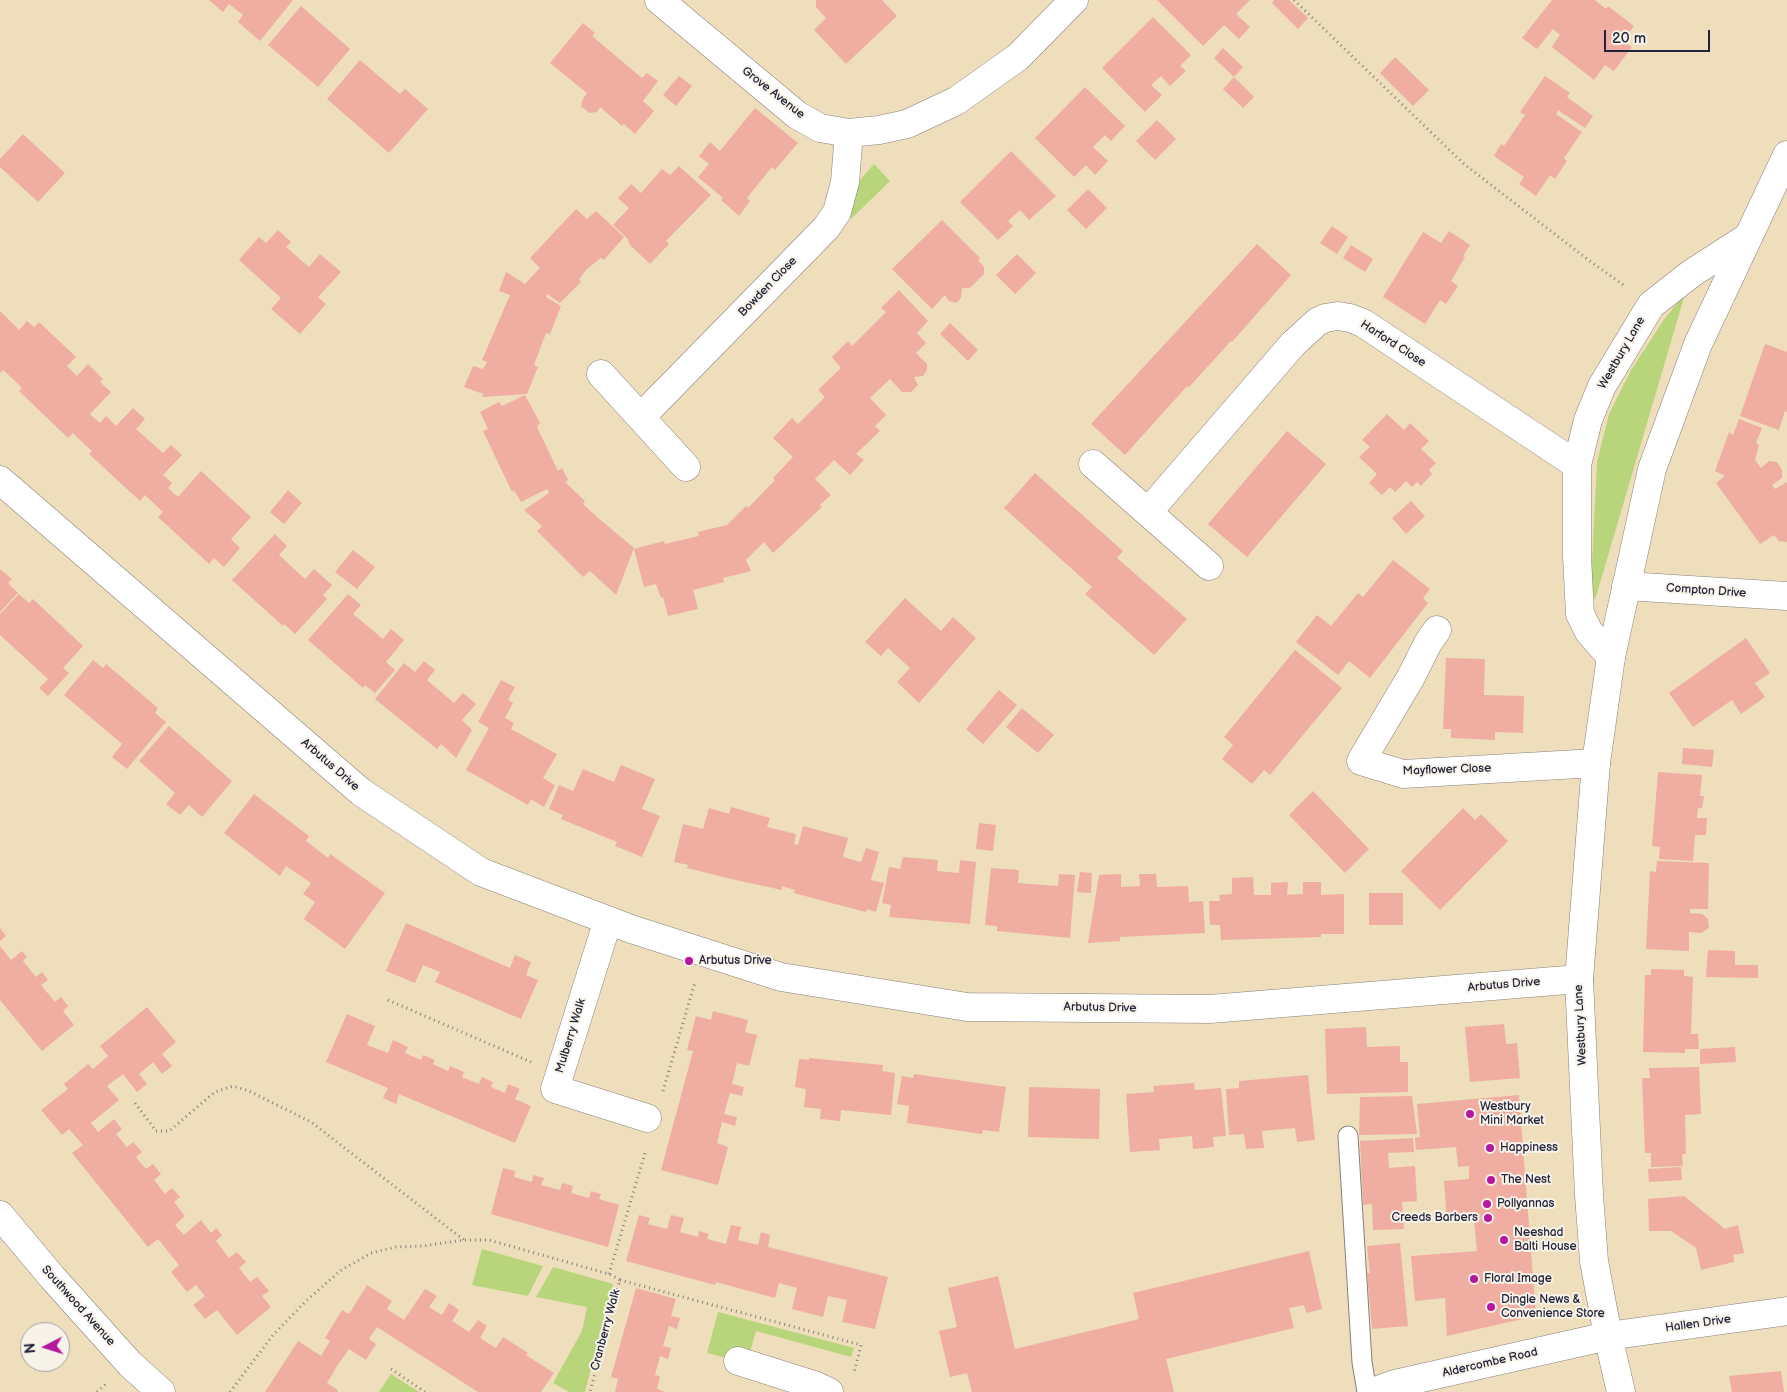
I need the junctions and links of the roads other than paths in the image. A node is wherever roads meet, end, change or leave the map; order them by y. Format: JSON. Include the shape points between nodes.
{"nodes":[{"id":1,"x":659,"y":0,"type":"edge"},
{"id":2,"x":1074,"y":0,"type":"edge"},
{"id":3,"x":849,"y":133,"type":"junction"},
{"id":4,"x":1787,"y":155,"type":"edge"},
{"id":5,"x":1748,"y":237,"type":"junction"},
{"id":6,"x":601,"y":374,"type":"dead end"},
{"id":7,"x":641,"y":418,"type":"junction"},
{"id":8,"x":1093,"y":464,"type":"dead end"},
{"id":9,"x":1577,"y":465,"type":"junction"},
{"id":10,"x":686,"y":468,"type":"dead end"},
{"id":11,"x":0,"y":480,"type":"edge"},
{"id":12,"x":1148,"y":512,"type":"junction"},
{"id":13,"x":1209,"y":566,"type":"dead end"},
{"id":14,"x":1626,"y":586,"type":"junction"},
{"id":15,"x":1787,"y":596,"type":"edge"},
{"id":16,"x":1437,"y":630,"type":"dead end"},
{"id":17,"x":1612,"y":657,"type":"junction"},
{"id":18,"x":1596,"y":762,"type":"junction"},
{"id":19,"x":608,"y":920,"type":"junction"},
{"id":20,"x":1579,"y":979,"type":"junction"},
{"id":21,"x":647,"y":1118,"type":"dead end"},
{"id":22,"x":1348,"y":1136,"type":"dead end"},
{"id":23,"x":0,"y":1215,"type":"edge"},
{"id":24,"x":1787,"y":1311,"type":"edge"},
{"id":25,"x":1608,"y":1336,"type":"junction"},
{"id":26,"x":738,"y":1361,"type":"dead end"},
{"id":27,"x":772,"y":1382,"type":"edge"},
{"id":28,"x":840,"y":1387,"type":"edge"},
{"id":29,"x":161,"y":1392,"type":"edge"},
{"id":30,"x":1367,"y":1392,"type":"edge"},
{"id":31,"x":1373,"y":1392,"type":"edge"},
{"id":32,"x":1621,"y":1392,"type":"edge"}],
"edges":[{"from":1,"to":3,"type":"street","name":"Grove Avenue","via":[[797,115],[820,128]]},
{"from":2,"to":3,"type":"street","name":"Grove Avenue","via":[[1018,58],[956,101],[906,124]]},
{"from":3,"to":7,"type":"street","name":"Bowden Close","via":[[845,182],[837,212],[826,228]]},
{"from":4,"to":5,"type":"street","name":"Westbury Lane"},
{"from":5,"to":9,"type":"street","name":"Westbury Lane","via":[[1692,273],[1651,305],[1602,386],[1588,420]]},
{"from":5,"to":14,"type":"street","name":"Westbury Lane","via":[[1698,344],[1652,469]]},
{"from":6,"to":7,"type":"street"},
{"from":7,"to":10,"type":"street"},
{"from":8,"to":12,"type":"street"},
{"from":9,"to":12,"type":"street","name":"Harford Close","via":[[1363,323],[1338,316],[1317,322],[1293,344]]},
{"from":9,"to":17,"type":"street","name":"Westbury Lane","via":[[1580,614],[1589,632]]},
{"from":11,"to":19,"type":"street","name":"Arbutus Drive","via":[[361,792],[481,872]]},
{"from":12,"to":13,"type":"street"},
{"from":14,"to":15,"type":"street","name":"Compton Drive"},
{"from":14,"to":17,"type":"street","name":"Westbury Lane"},
{"from":16,"to":18,"type":"street","name":"Mayflower Close","via":[[1361,760],[1403,774]]},
{"from":17,"to":18,"type":"street","name":"Westbury Lane"},
{"from":18,"to":20,"type":"street","name":"Westbury Lane"},
{"from":19,"to":20,"type":"street","name":"Arbutus Drive","via":[[781,977],[967,1007],[1210,1009]]},
{"from":19,"to":21,"type":"street","name":"Mulberry Walk","via":[[555,1089]]},
{"from":20,"to":25,"type":"street","name":"Westbury Lane","via":[[1589,1204],[1594,1260]]},
{"from":22,"to":30,"type":"lane","via":[[1362,1362]]},
{"from":23,"to":29,"type":"street","name":"Southwood Avenue","via":[[123,1357]]},
{"from":24,"to":25,"type":"street","name":"Hallen Drive"},
{"from":25,"to":31,"type":"street","name":"Aldercombe Road","via":[[1395,1384]]},
{"from":25,"to":32,"type":"street","name":"Westbury Lane"},
{"from":26,"to":27,"type":"street"},
{"from":27,"to":28,"type":"street"}]}
